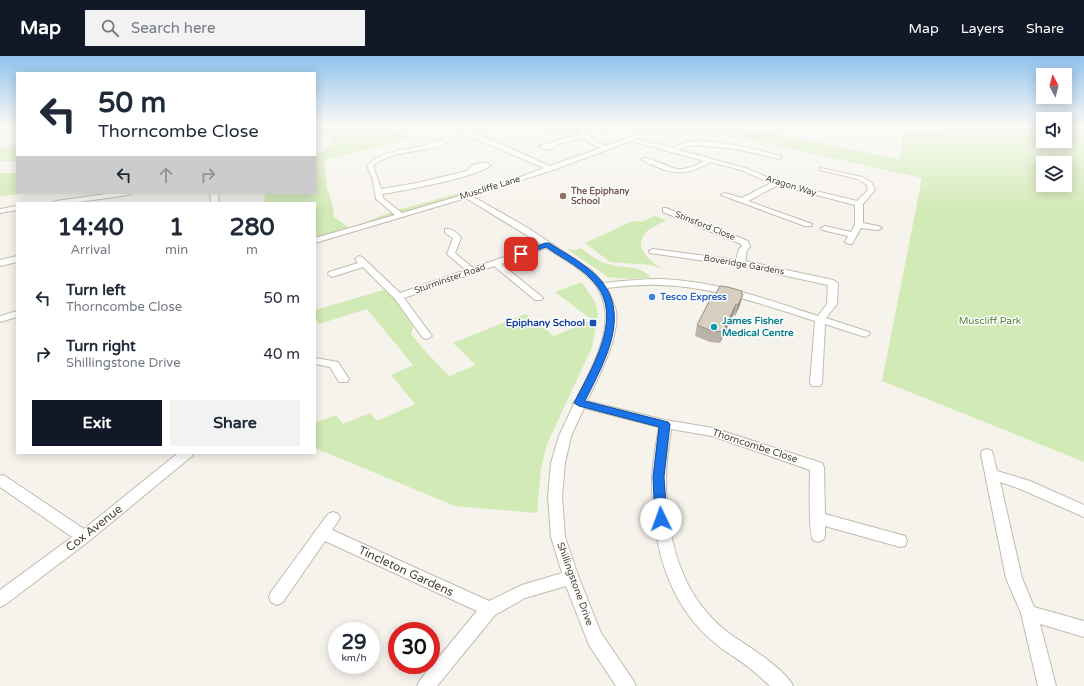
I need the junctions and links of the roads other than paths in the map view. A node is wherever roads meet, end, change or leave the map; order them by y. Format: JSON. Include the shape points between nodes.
{"nodes":[{"id":1,"x":396,"y":154,"type":"edge"},
{"id":2,"x":518,"y":154,"type":"edge"},
{"id":3,"x":589,"y":154,"type":"edge"},
{"id":4,"x":690,"y":154,"type":"edge"},
{"id":5,"x":768,"y":154,"type":"edge"},
{"id":6,"x":779,"y":157,"type":"dead end"},
{"id":7,"x":644,"y":159,"type":"dead end"},
{"id":8,"x":710,"y":160,"type":"junction"},
{"id":9,"x":551,"y":169,"type":"junction"},
{"id":10,"x":822,"y":169,"type":"dead end"},
{"id":11,"x":470,"y":172,"type":"dead end"},
{"id":12,"x":838,"y":173,"type":"junction"},
{"id":13,"x":832,"y":178,"type":"dead end"},
{"id":14,"x":778,"y":183,"type":"junction"},
{"id":15,"x":378,"y":192,"type":"junction"},
{"id":16,"x":121,"y":194,"type":"edge"},
{"id":17,"x":725,"y":195,"type":"dead end"},
{"id":18,"x":467,"y":196,"type":"junction"},
{"id":19,"x":742,"y":201,"type":"junction"},
{"id":20,"x":63,"y":202,"type":"edge"},
{"id":21,"x":859,"y":204,"type":"junction"},
{"id":22,"x":16,"y":208,"type":"edge"},
{"id":23,"x":785,"y":209,"type":"dead end"},
{"id":24,"x":0,"y":210,"type":"edge"},
{"id":25,"x":666,"y":210,"type":"dead end"},
{"id":26,"x":776,"y":213,"type":"junction"},
{"id":27,"x":400,"y":215,"type":"junction"},
{"id":28,"x":808,"y":224,"type":"dead end"},
{"id":29,"x":859,"y":225,"type":"junction"},
{"id":30,"x":825,"y":228,"type":"dead end"},
{"id":31,"x":878,"y":228,"type":"dead end"},
{"id":32,"x":448,"y":230,"type":"dead end"},
{"id":33,"x":854,"y":234,"type":"junction"},
{"id":34,"x":316,"y":241,"type":"edge"},
{"id":35,"x":849,"y":242,"type":"dead end"},
{"id":36,"x":547,"y":245,"type":"junction"},
{"id":37,"x":653,"y":251,"type":"dead end"},
{"id":38,"x":16,"y":259,"type":"edge"},
{"id":39,"x":0,"y":263,"type":"edge"},
{"id":40,"x":495,"y":263,"type":"junction"},
{"id":41,"x":740,"y":263,"type":"junction"},
{"id":42,"x":472,"y":271,"type":"junction"},
{"id":43,"x":834,"y":272,"type":"dead end"},
{"id":44,"x":332,"y":274,"type":"dead end"},
{"id":45,"x":833,"y":283,"type":"junction"},
{"id":46,"x":601,"y":286,"type":"junction"},
{"id":47,"x":398,"y":297,"type":"junction"},
{"id":48,"x":538,"y":298,"type":"dead end"},
{"id":49,"x":16,"y":314,"type":"edge"},
{"id":50,"x":0,"y":319,"type":"edge"},
{"id":51,"x":820,"y":320,"type":"junction"},
{"id":52,"x":865,"y":334,"type":"dead end"},
{"id":53,"x":428,"y":336,"type":"dead end"},
{"id":54,"x":316,"y":361,"type":"edge"},
{"id":55,"x":343,"y":379,"type":"dead end"},
{"id":56,"x":816,"y":383,"type":"dead end"},
{"id":57,"x":579,"y":403,"type":"junction"},
{"id":58,"x":664,"y":424,"type":"junction"},
{"id":59,"x":186,"y":454,"type":"edge"},
{"id":60,"x":987,"y":454,"type":"dead end"},
{"id":61,"x":991,"y":474,"type":"junction"},
{"id":62,"x":0,"y":480,"type":"edge"},
{"id":63,"x":1084,"y":511,"type":"edge"},
{"id":64,"x":333,"y":518,"type":"dead end"},
{"id":65,"x":818,"y":518,"type":"junction"},
{"id":66,"x":323,"y":533,"type":"junction"},
{"id":67,"x":818,"y":536,"type":"dead end"},
{"id":68,"x":84,"y":537,"type":"junction"},
{"id":69,"x":900,"y":541,"type":"dead end"},
{"id":70,"x":571,"y":578,"type":"junction"},
{"id":71,"x":277,"y":597,"type":"dead end"},
{"id":72,"x":0,"y":599,"type":"edge"},
{"id":73,"x":489,"y":609,"type":"junction"},
{"id":74,"x":1029,"y":613,"type":"junction"},
{"id":75,"x":1084,"y":629,"type":"edge"},
{"id":76,"x":426,"y":686,"type":"edge"},
{"id":77,"x":627,"y":686,"type":"edge"},
{"id":78,"x":784,"y":686,"type":"edge"},
{"id":79,"x":1047,"y":686,"type":"edge"}],
"edges":[{"from":1,"to":15,"type":"street","via":[[385,157],[370,166]]},
{"from":2,"to":9,"type":"street"},
{"from":3,"to":9,"type":"street","name":"Muscliffe Lane"},
{"from":4,"to":8,"type":"street","name":"Aragon Way"},
{"from":5,"to":6,"type":"street"},
{"from":7,"to":8,"type":"street","via":[[681,174]]},
{"from":8,"to":14,"type":"street","name":"Aragon Way","via":[[743,169]]},
{"from":9,"to":18,"type":"street","name":"Muscliffe Lane"},
{"from":10,"to":12,"type":"street"},
{"from":11,"to":15,"type":"street","via":[[406,189]]},
{"from":12,"to":13,"type":"street"},
{"from":12,"to":21,"type":"street","via":[[860,178],[872,185],[872,190]]},
{"from":14,"to":19,"type":"street"},
{"from":14,"to":21,"type":"street","name":"Aragon Way"},
{"from":15,"to":27,"type":"street","via":[[384,202]]},
{"from":16,"to":20,"type":"street"},
{"from":17,"to":19,"type":"street"},
{"from":18,"to":27,"type":"street","name":"Muscliffe Lane"},
{"from":18,"to":36,"type":"street","name":"Shillingstone Drive"},
{"from":19,"to":26,"type":"street"},
{"from":21,"to":29,"type":"street"},
{"from":22,"to":24,"type":"street"},
{"from":23,"to":26,"type":"street"},
{"from":25,"to":41,"type":"street","name":"Stinsford Close","via":[[743,241],[746,247]]},
{"from":26,"to":28,"type":"street"},
{"from":27,"to":34,"type":"street","name":"Muscliffe Lane"},
{"from":29,"to":31,"type":"street"},
{"from":29,"to":33,"type":"street"},
{"from":30,"to":33,"type":"street"},
{"from":32,"to":42,"type":"street","via":[[457,238],[451,254]]},
{"from":33,"to":35,"type":"street"},
{"from":36,"to":40,"type":"street","name":"Sturminster Road"},
{"from":36,"to":46,"type":"street","name":"Shillingstone Drive","via":[[588,272]]},
{"from":37,"to":41,"type":"street","name":"Boveridge Gardens"},
{"from":38,"to":39,"type":"street"},
{"from":40,"to":42,"type":"street","name":"Sturminster Road"},
{"from":40,"to":48,"type":"street"},
{"from":41,"to":45,"type":"street","name":"Boveridge Gardens"},
{"from":42,"to":47,"type":"street","name":"Sturminster Road"},
{"from":43,"to":45,"type":"street"},
{"from":44,"to":47,"type":"street","via":[[362,262]]},
{"from":45,"to":51,"type":"street","via":[[832,304]]},
{"from":46,"to":51,"type":"street","via":[[662,282],[701,286],[747,296]]},
{"from":46,"to":57,"type":"street","name":"Shillingstone Drive","via":[[611,312],[609,333],[602,357]]},
{"from":47,"to":53,"type":"street"},
{"from":49,"to":50,"type":"street"},
{"from":51,"to":52,"type":"street"},
{"from":51,"to":56,"type":"street"},
{"from":54,"to":55,"type":"street","via":[[334,364]]},
{"from":57,"to":58,"type":"street","name":"Thorncombe Close"},
{"from":57,"to":70,"type":"street","name":"Shillingstone Drive","via":[[565,436],[558,464],[555,496],[558,537]]},
{"from":58,"to":65,"type":"street","name":"Thorncombe Close","via":[[713,432],[817,467]]},
{"from":58,"to":78,"type":"street","via":[[659,477],[661,519],[664,542],[675,577],[691,607],[720,637]]},
{"from":59,"to":68,"type":"street","name":"Cox Avenue"},
{"from":60,"to":61,"type":"street"},
{"from":61,"to":63,"type":"street","via":[[1025,485]]},
{"from":61,"to":74,"type":"street","via":[[1014,578]]},
{"from":62,"to":68,"type":"street"},
{"from":64,"to":66,"type":"street"},
{"from":65,"to":67,"type":"street","name":"Thorncombe Close"},
{"from":65,"to":69,"type":"street"},
{"from":66,"to":71,"type":"street"},
{"from":66,"to":73,"type":"street","name":"Tincleton Gardens"},
{"from":68,"to":72,"type":"street","name":"Cox Avenue"},
{"from":70,"to":73,"type":"street","via":[[522,592]]},
{"from":70,"to":77,"type":"street","name":"Shillingstone Drive","via":[[595,638]]},
{"from":73,"to":76,"type":"street"},
{"from":74,"to":75,"type":"street"},
{"from":74,"to":79,"type":"street"}]}
